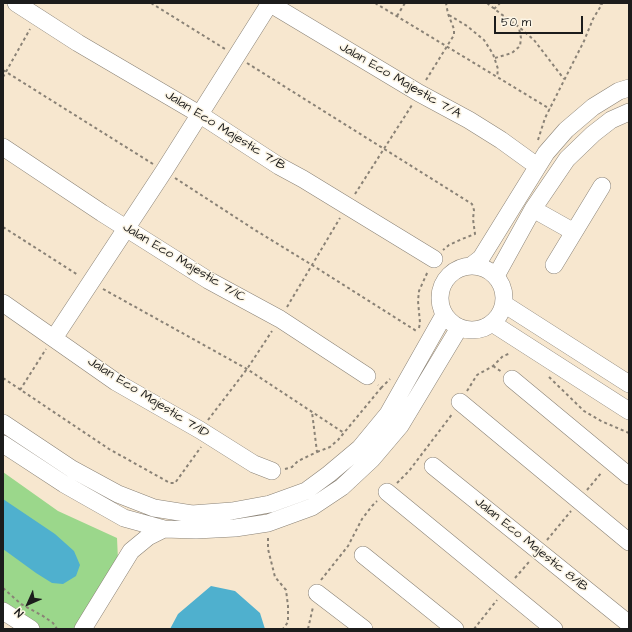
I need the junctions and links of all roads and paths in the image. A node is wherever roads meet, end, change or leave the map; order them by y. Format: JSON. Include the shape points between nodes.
{"nodes":[{"id":1,"x":16,"y":3,"type":"edge"},
{"id":2,"x":151,"y":3,"type":"edge"},
{"id":3,"x":270,"y":3,"type":"edge"},
{"id":4,"x":376,"y":3,"type":"edge"},
{"id":5,"x":405,"y":3,"type":"edge"},
{"id":6,"x":446,"y":3,"type":"edge"},
{"id":7,"x":487,"y":3,"type":"edge"},
{"id":8,"x":500,"y":3,"type":"edge"},
{"id":9,"x":598,"y":3,"type":"edge"},
{"id":10,"x":602,"y":4,"type":"edge"},
{"id":11,"x":494,"y":9,"type":"junction"},
{"id":12,"x":448,"y":14,"type":"junction"},
{"id":13,"x":397,"y":16,"type":"junction"},
{"id":14,"x":36,"y":17,"type":"junction"},
{"id":15,"x":519,"y":27,"type":"junction"},
{"id":16,"x":446,"y":46,"type":"junction"},
{"id":17,"x":236,"y":56,"type":"junction"},
{"id":18,"x":495,"y":58,"type":"junction"},
{"id":19,"x":3,"y":70,"type":"edge"},
{"id":20,"x":6,"y":72,"type":"junction"},
{"id":21,"x":3,"y":77,"type":"edge"},
{"id":22,"x":497,"y":78,"type":"junction"},
{"id":23,"x":629,"y":88,"type":"edge"},
{"id":24,"x":419,"y":93,"type":"junction"},
{"id":25,"x":550,"y":109,"type":"dead end"},
{"id":26,"x":629,"y":112,"type":"edge"},
{"id":27,"x":199,"y":114,"type":"junction"},
{"id":28,"x":3,"y":147,"type":"edge"},
{"id":29,"x":384,"y":149,"type":"junction"},
{"id":30,"x":530,"y":161,"type":"dead end"},
{"id":31,"x":164,"y":171,"type":"junction"},
{"id":32,"x":602,"y":186,"type":"dead end"},
{"id":33,"x":347,"y":206,"type":"junction"},
{"id":34,"x":533,"y":209,"type":"junction"},
{"id":35,"x":474,"y":210,"type":"dead end"},
{"id":36,"x":3,"y":227,"type":"edge"},
{"id":37,"x":125,"y":228,"type":"junction"},
{"id":38,"x":574,"y":232,"type":"junction"},
{"id":39,"x":434,"y":259,"type":"dead end"},
{"id":40,"x":312,"y":265,"type":"junction"},
{"id":41,"x":472,"y":265,"type":"junction"},
{"id":42,"x":554,"y":265,"type":"dead end"},
{"id":43,"x":496,"y":276,"type":"junction"},
{"id":44,"x":90,"y":282,"type":"junction"},
{"id":45,"x":3,"y":303,"type":"edge"},
{"id":46,"x":504,"y":304,"type":"junction"},
{"id":47,"x":444,"y":315,"type":"junction"},
{"id":48,"x":280,"y":319,"type":"junction"},
{"id":49,"x":492,"y":323,"type":"junction"},
{"id":50,"x":458,"y":328,"type":"junction"},
{"id":51,"x":418,"y":332,"type":"dead end"},
{"id":52,"x":54,"y":338,"type":"junction"},
{"id":53,"x":516,"y":353,"type":"dead end"},
{"id":54,"x":247,"y":369,"type":"junction"},
{"id":55,"x":545,"y":374,"type":"dead end"},
{"id":56,"x":367,"y":376,"type":"joint"},
{"id":57,"x":3,"y":378,"type":"edge"},
{"id":58,"x":512,"y":379,"type":"dead end"},
{"id":59,"x":629,"y":384,"type":"edge"},
{"id":60,"x":20,"y":390,"type":"junction"},
{"id":61,"x":460,"y":402,"type":"junction"},
{"id":62,"x":629,"y":411,"type":"edge"},
{"id":63,"x":312,"y":412,"type":"junction"},
{"id":64,"x":3,"y":423,"type":"edge"},
{"id":65,"x":205,"y":433,"type":"junction"},
{"id":66,"x":344,"y":433,"type":"junction"},
{"id":67,"x":629,"y":433,"type":"edge"},
{"id":68,"x":3,"y":444,"type":"edge"},
{"id":69,"x":317,"y":452,"type":"junction"},
{"id":70,"x":433,"y":466,"type":"dead end"},
{"id":71,"x":272,"y":471,"type":"joint"},
{"id":72,"x":629,"y":476,"type":"edge"},
{"id":73,"x":387,"y":492,"type":"junction"},
{"id":74,"x":124,"y":518,"type":"junction"},
{"id":75,"x":268,"y":523,"type":"junction"},
{"id":76,"x":164,"y":529,"type":"junction"},
{"id":77,"x":629,"y":542,"type":"edge"},
{"id":78,"x":131,"y":551,"type":"junction"},
{"id":79,"x":363,"y":555,"type":"dead end"},
{"id":80,"x":3,"y":588,"type":"edge"},
{"id":81,"x":317,"y":593,"type":"junction"},
{"id":82,"x":3,"y":611,"type":"edge"},
{"id":83,"x":629,"y":624,"type":"edge"},
{"id":84,"x":31,"y":629,"type":"edge"},
{"id":85,"x":57,"y":629,"type":"edge"},
{"id":86,"x":83,"y":629,"type":"edge"},
{"id":87,"x":283,"y":629,"type":"edge"},
{"id":88,"x":308,"y":629,"type":"edge"},
{"id":89,"x":364,"y":629,"type":"edge"},
{"id":90,"x":455,"y":629,"type":"edge"},
{"id":91,"x":554,"y":629,"type":"edge"}],
"edges":[{"from":1,"to":14,"type":"street","name":"Jalan Eco Majestic 7/B"},
{"from":2,"to":17,"type":"path"},
{"from":3,"to":17,"type":"street"},
{"from":3,"to":24,"type":"street","name":"Jalan Eco Majestic 7/A"},
{"from":4,"to":13,"type":"path"},
{"from":5,"to":13,"type":"path"},
{"from":6,"to":12,"type":"path"},
{"from":7,"to":11,"type":"path"},
{"from":8,"to":11,"type":"path"},
{"from":9,"to":10,"type":"path"},
{"from":10,"to":15,"type":"path","via":[[564,79],[534,40]]},
{"from":11,"to":15,"type":"path"},
{"from":12,"to":16,"type":"path","via":[[454,35]]},
{"from":12,"to":18,"type":"path","via":[[484,40]]},
{"from":13,"to":16,"type":"path"},
{"from":14,"to":20,"type":"path"},
{"from":14,"to":27,"type":"street","name":"Jalan Eco Majestic 7/B"},
{"from":15,"to":18,"type":"path","via":[[520,46],[512,54]]},
{"from":16,"to":22,"type":"path"},
{"from":16,"to":24,"type":"path"},
{"from":17,"to":27,"type":"street"},
{"from":17,"to":29,"type":"path"},
{"from":18,"to":22,"type":"path"},
{"from":19,"to":20,"type":"path"},
{"from":20,"to":21,"type":"path"},
{"from":20,"to":31,"type":"path"},
{"from":22,"to":25,"type":"path"},
{"from":23,"to":41,"type":"street","via":[[619,91],[593,107],[566,130],[546,153],[482,258]]},
{"from":24,"to":29,"type":"path"},
{"from":24,"to":30,"type":"street","name":"Jalan Eco Majestic 7/A","via":[[469,120]]},
{"from":26,"to":34,"type":"street","via":[[610,120],[567,158]]},
{"from":27,"to":31,"type":"street"},
{"from":27,"to":33,"type":"street","name":"Jalan Eco Majestic 7/B"},
{"from":28,"to":37,"type":"street","name":"Jalan Eco Majestic 7/1C"},
{"from":29,"to":33,"type":"path"},
{"from":29,"to":35,"type":"path","via":[[472,204]]},
{"from":31,"to":37,"type":"street"},
{"from":31,"to":40,"type":"path"},
{"from":32,"to":38,"type":"street"},
{"from":33,"to":39,"type":"street","name":"Jalan Eco Majestic 7/B"},
{"from":33,"to":40,"type":"path"},
{"from":34,"to":38,"type":"street"},
{"from":34,"to":43,"type":"street"},
{"from":36,"to":44,"type":"path"},
{"from":37,"to":44,"type":"street"},
{"from":37,"to":48,"type":"street","name":"Jalan Eco Majestic 7/1C","via":[[208,280]]},
{"from":38,"to":42,"type":"street"},
{"from":40,"to":48,"type":"path"},
{"from":40,"to":51,"type":"path"},
{"from":41,"to":43,"type":"street","via":[[482,267]]},
{"from":41,"to":47,"type":"street","via":[[462,266],[453,271],[441,286],[440,306]]},
{"from":43,"to":46,"type":"street","via":[[502,284]]},
{"from":44,"to":52,"type":"street"},
{"from":44,"to":54,"type":"path"},
{"from":45,"to":52,"type":"street","name":"Jalan Eco Majestic 7/1D"},
{"from":46,"to":49,"type":"street","via":[[498,318]]},
{"from":46,"to":59,"type":"street"},
{"from":47,"to":50,"type":"street"},
{"from":47,"to":64,"type":"street","via":[[388,414],[360,448],[306,491],[270,504],[232,511],[192,514],[154,508],[118,494],[72,469]]},
{"from":48,"to":54,"type":"path"},
{"from":48,"to":56,"type":"street","name":"Jalan Eco Majestic 7/1C"},
{"from":49,"to":50,"type":"street","via":[[476,330]]},
{"from":49,"to":62,"type":"street"},
{"from":50,"to":75,"type":"street","via":[[400,426],[372,458],[342,487],[312,507]]},
{"from":52,"to":60,"type":"path"},
{"from":52,"to":65,"type":"street","name":"Jalan Eco Majestic 7/1D","via":[[116,382]]},
{"from":53,"to":61,"type":"path","via":[[504,356],[477,375]]},
{"from":54,"to":63,"type":"path"},
{"from":54,"to":65,"type":"path"},
{"from":55,"to":67,"type":"path","via":[[584,411]]},
{"from":56,"to":66,"type":"path","via":[[381,388]]},
{"from":57,"to":60,"type":"path"},
{"from":58,"to":72,"type":"street"},
{"from":60,"to":65,"type":"path","via":[[109,449],[170,483],[175,483]]},
{"from":61,"to":73,"type":"path","via":[[409,471]]},
{"from":61,"to":77,"type":"street"},
{"from":63,"to":66,"type":"path"},
{"from":63,"to":69,"type":"path"},
{"from":65,"to":71,"type":"street","name":"Jalan Eco Majestic 7/1D","via":[[254,464]]},
{"from":66,"to":69,"type":"path","via":[[330,447]]},
{"from":68,"to":74,"type":"street","via":[[64,484]]},
{"from":69,"to":71,"type":"path","via":[[298,461],[292,467],[278,472]]},
{"from":70,"to":83,"type":"street","name":"Jalan Eco Majestic 8/1B"},
{"from":73,"to":81,"type":"path","via":[[362,519],[348,546],[321,579]]},
{"from":73,"to":91,"type":"street"},
{"from":74,"to":76,"type":"street"},
{"from":74,"to":78,"type":"street","via":[[132,537]]},
{"from":75,"to":76,"type":"street","via":[[204,530]]},
{"from":75,"to":87,"type":"path","via":[[271,565],[275,577],[286,590],[288,622]]},
{"from":76,"to":78,"type":"street","via":[[148,537]]},
{"from":78,"to":86,"type":"street"},
{"from":79,"to":90,"type":"street"},
{"from":80,"to":85,"type":"path","via":[[21,604],[53,622]]},
{"from":81,"to":88,"type":"path"},
{"from":81,"to":89,"type":"street"},
{"from":82,"to":84,"type":"street"}]}
